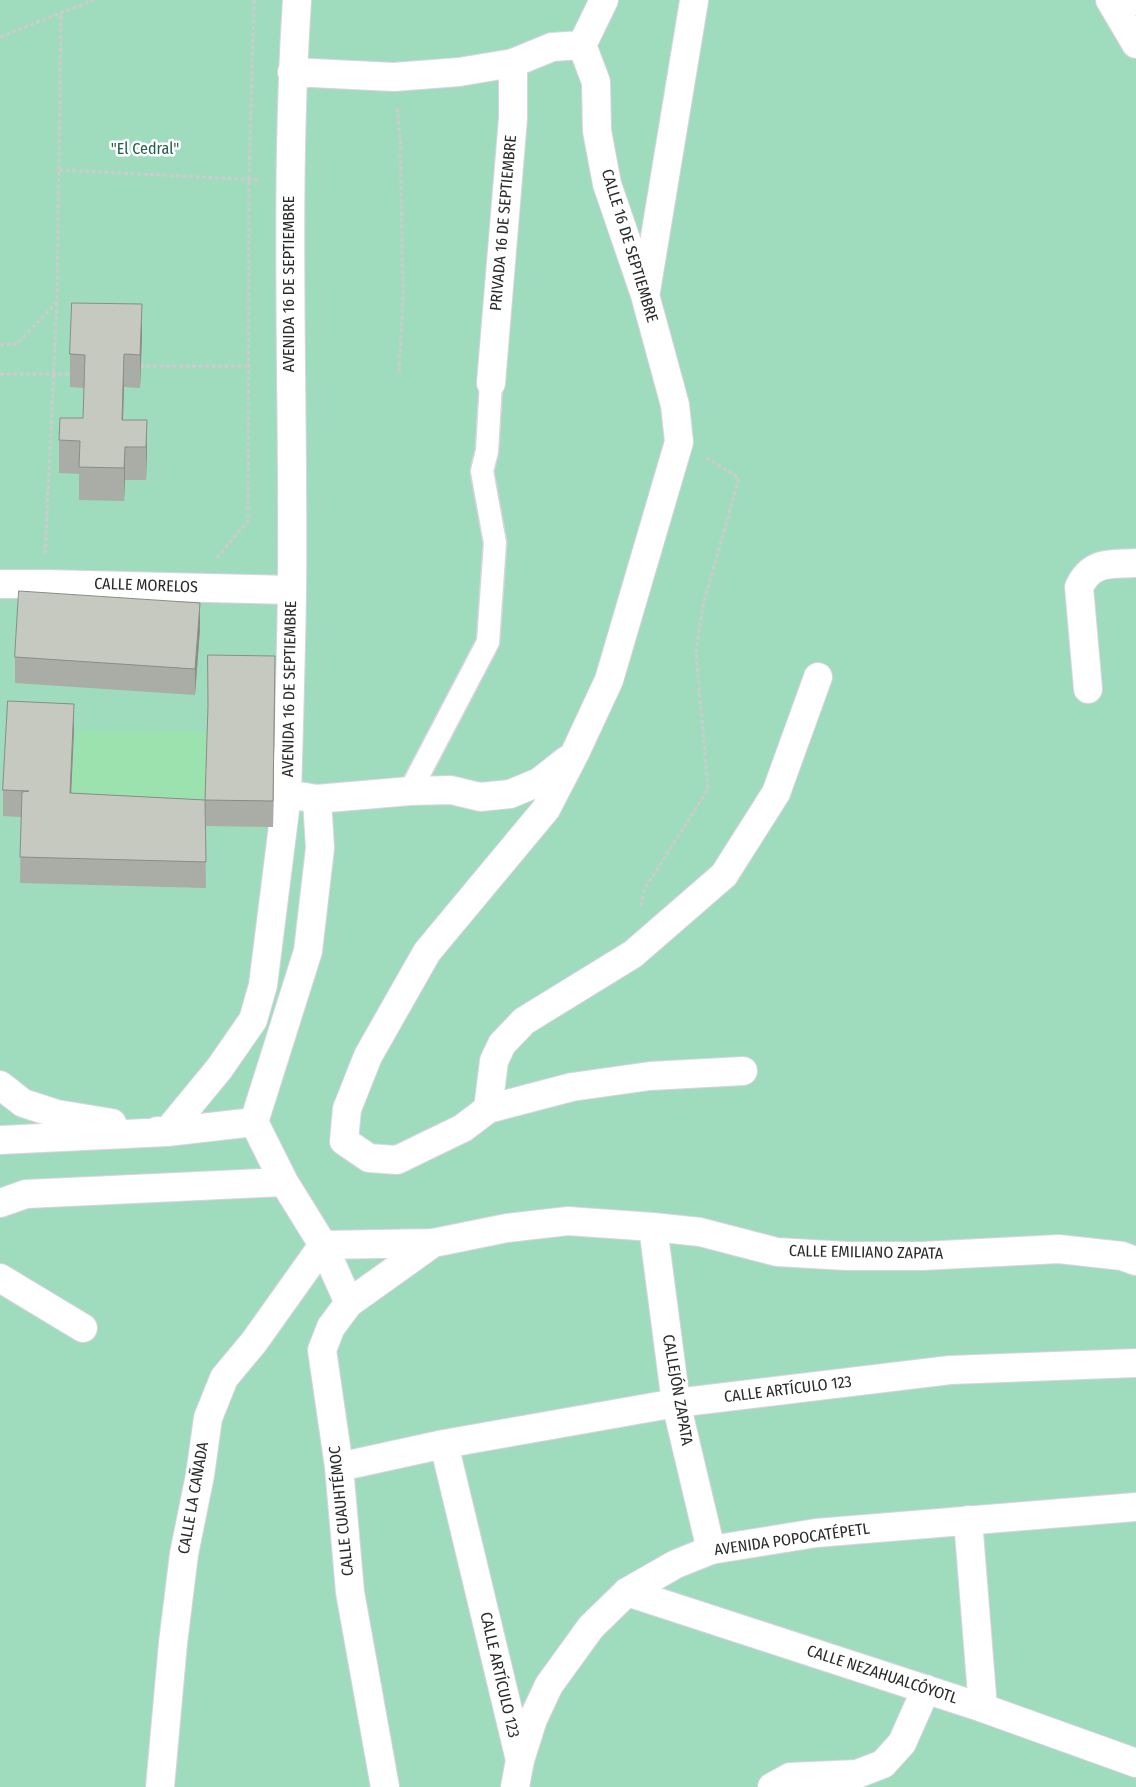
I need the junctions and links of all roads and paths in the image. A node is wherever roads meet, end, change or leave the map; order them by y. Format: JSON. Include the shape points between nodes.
{"nodes":[{"id":1,"x":94,"y":0,"type":"edge"},
{"id":2,"x":254,"y":0,"type":"edge"},
{"id":3,"x":297,"y":0,"type":"edge"},
{"id":4,"x":604,"y":0,"type":"edge"},
{"id":5,"x":1110,"y":0,"type":"edge"},
{"id":6,"x":694,"y":1,"type":"edge"},
{"id":7,"x":61,"y":13,"type":"junction"},
{"id":8,"x":0,"y":37,"type":"edge"},
{"id":9,"x":1136,"y":44,"type":"edge"},
{"id":10,"x":582,"y":45,"type":"junction"},
{"id":11,"x":513,"y":63,"type":"junction"},
{"id":12,"x":292,"y":72,"type":"junction"},
{"id":13,"x":394,"y":77,"type":"junction"},
{"id":14,"x":59,"y":170,"type":"junction"},
{"id":15,"x":249,"y":180,"type":"junction"},
{"id":16,"x":290,"y":182,"type":"junction"},
{"id":17,"x":646,"y":295,"type":"junction"},
{"id":18,"x":57,"y":302,"type":"junction"},
{"id":19,"x":0,"y":345,"type":"edge"},
{"id":20,"x":140,"y":366,"type":"edge"},
{"id":21,"x":248,"y":366,"type":"junction"},
{"id":22,"x":0,"y":374,"type":"edge"},
{"id":23,"x":54,"y":374,"type":"junction"},
{"id":24,"x":71,"y":374,"type":"edge"},
{"id":25,"x":399,"y":375,"type":"dead end"},
{"id":26,"x":491,"y":383,"type":"joint"},
{"id":27,"x":678,"y":442,"type":"junction"},
{"id":28,"x":36,"y":552,"type":"dead end"},
{"id":29,"x":45,"y":553,"type":"junction"},
{"id":30,"x":54,"y":553,"type":"dead end"},
{"id":31,"x":215,"y":560,"type":"dead end"},
{"id":32,"x":1136,"y":563,"type":"edge"},
{"id":33,"x":0,"y":584,"type":"edge"},
{"id":34,"x":46,"y":584,"type":"junction"},
{"id":35,"x":292,"y":590,"type":"junction"},
{"id":36,"x":818,"y":677,"type":"dead end"},
{"id":37,"x":1088,"y":689,"type":"dead end"},
{"id":38,"x":575,"y":753,"type":"junction"},
{"id":39,"x":410,"y":791,"type":"junction"},
{"id":40,"x":287,"y":794,"type":"junction"},
{"id":41,"x":317,"y":799,"type":"junction"},
{"id":42,"x":641,"y":908,"type":"dead end"},
{"id":43,"x":743,"y":1071,"type":"dead end"},
{"id":44,"x":0,"y":1085,"type":"edge"},
{"id":45,"x":488,"y":1109,"type":"junction"},
{"id":46,"x":254,"y":1122,"type":"junction"},
{"id":47,"x":167,"y":1132,"type":"junction"},
{"id":48,"x":0,"y":1140,"type":"edge"},
{"id":49,"x":284,"y":1182,"type":"junction"},
{"id":50,"x":0,"y":1203,"type":"edge"},
{"id":51,"x":653,"y":1227,"type":"junction"},
{"id":52,"x":433,"y":1243,"type":"junction"},
{"id":53,"x":323,"y":1245,"type":"junction"},
{"id":54,"x":1136,"y":1261,"type":"edge"},
{"id":55,"x":0,"y":1278,"type":"edge"},
{"id":56,"x":348,"y":1303,"type":"junction"},
{"id":57,"x":83,"y":1328,"type":"dead end"},
{"id":58,"x":1136,"y":1363,"type":"edge"},
{"id":59,"x":676,"y":1403,"type":"junction"},
{"id":60,"x":444,"y":1444,"type":"junction"},
{"id":61,"x":339,"y":1467,"type":"junction"},
{"id":62,"x":1136,"y":1507,"type":"edge"},
{"id":63,"x":968,"y":1520,"type":"junction"},
{"id":64,"x":711,"y":1550,"type":"junction"},
{"id":65,"x":627,"y":1592,"type":"junction"},
{"id":66,"x":926,"y":1689,"type":"junction"},
{"id":67,"x":983,"y":1708,"type":"junction"},
{"id":68,"x":520,"y":1760,"type":"junction"},
{"id":69,"x":1136,"y":1763,"type":"edge"},
{"id":70,"x":160,"y":1787,"type":"edge"},
{"id":71,"x":385,"y":1787,"type":"edge"},
{"id":72,"x":515,"y":1787,"type":"edge"},
{"id":73,"x":772,"y":1787,"type":"edge"}],
"edges":[{"from":1,"to":7,"type":"path"},
{"from":2,"to":15,"type":"path"},
{"from":3,"to":12,"type":"street","name":"AVENIDA 16 DE SEPTIEMBRE"},
{"from":4,"to":10,"type":"street"},
{"from":5,"to":9,"type":"street"},
{"from":6,"to":17,"type":"street"},
{"from":7,"to":8,"type":"path"},
{"from":7,"to":14,"type":"path"},
{"from":10,"to":11,"type":"street","via":[[552,48]]},
{"from":10,"to":17,"type":"street","name":"CALLE 16 DE SEPTIEMBRE","via":[[596,82],[597,131],[606,184]]},
{"from":11,"to":13,"type":"street","via":[[459,72]]},
{"from":11,"to":26,"type":"street","name":"PRIVADA 16 DE SEPTIEMBRE","via":[[513,118]]},
{"from":12,"to":13,"type":"street"},
{"from":12,"to":16,"type":"street","name":"AVENIDA 16 DE SEPTIEMBRE"},
{"from":13,"to":25,"type":"path","via":[[400,138],[403,294]]},
{"from":14,"to":15,"type":"path"},
{"from":14,"to":18,"type":"path"},
{"from":15,"to":16,"type":"path"},
{"from":15,"to":21,"type":"path"},
{"from":16,"to":35,"type":"street","name":"AVENIDA 16 DE SEPTIEMBRE"},
{"from":17,"to":27,"type":"street","name":"CALLE 16 DE SEPTIEMBRE","via":[[675,405]]},
{"from":18,"to":19,"type":"path","via":[[17,344]]},
{"from":18,"to":23,"type":"path"},
{"from":20,"to":21,"type":"path"},
{"from":21,"to":31,"type":"path","via":[[248,521]]},
{"from":22,"to":23,"type":"path"},
{"from":23,"to":24,"type":"path"},
{"from":23,"to":29,"type":"path"},
{"from":26,"to":39,"type":"street","via":[[487,451],[482,471],[495,543],[488,642]]},
{"from":27,"to":38,"type":"street","via":[[609,680]]},
{"from":27,"to":42,"type":"path","via":[[740,478],[703,605],[696,651],[708,789],[644,890]]},
{"from":28,"to":29,"type":"path"},
{"from":29,"to":30,"type":"path"},
{"from":29,"to":34,"type":"path"},
{"from":32,"to":37,"type":"street","via":[[1097,566],[1084,576],[1078,586]]},
{"from":33,"to":34,"type":"street","name":"CALLE MORELOS"},
{"from":34,"to":35,"type":"street","name":"CALLE MORELOS"},
{"from":35,"to":40,"type":"street","name":"AVENIDA 16 DE SEPTIEMBRE"},
{"from":36,"to":45,"type":"street","via":[[776,793],[724,875],[633,954],[524,1021],[502,1044],[494,1061]]},
{"from":38,"to":39,"type":"street","via":[[539,782],[510,794],[480,797],[450,790]]},
{"from":38,"to":45,"type":"street","via":[[546,810],[427,952],[368,1056],[347,1109],[344,1141],[369,1158],[397,1160],[463,1128]]},
{"from":39,"to":41,"type":"street"},
{"from":40,"to":41,"type":"street","name":"AVENIDA 16 DE SEPTIEMBRE"},
{"from":40,"to":47,"type":"street","via":[[263,985],[253,1020],[219,1069]]},
{"from":41,"to":46,"type":"street","via":[[320,848],[308,951]]},
{"from":43,"to":45,"type":"street","via":[[650,1076],[572,1087]]},
{"from":44,"to":47,"type":"street","via":[[23,1103],[57,1114]]},
{"from":46,"to":47,"type":"street"},
{"from":46,"to":49,"type":"street"},
{"from":47,"to":48,"type":"street"},
{"from":49,"to":50,"type":"street","via":[[26,1194]]},
{"from":49,"to":53,"type":"street"},
{"from":51,"to":52,"type":"street","name":"CALLE EMILIANO ZAPATA","via":[[568,1221],[507,1228]]},
{"from":51,"to":54,"type":"street","name":"CALLE EMILIANO ZAPATA","via":[[700,1232],[777,1252],[922,1256],[1059,1249],[1122,1256]]},
{"from":51,"to":59,"type":"street","name":"CALLEJÓN ZAPATA"},
{"from":52,"to":53,"type":"street"},
{"from":52,"to":56,"type":"street","name":"CALLE EMILIANO ZAPATA"},
{"from":53,"to":56,"type":"street"},
{"from":53,"to":70,"type":"street","name":"CALLE LA CAÑADA","via":[[254,1342],[224,1378],[208,1418],[184,1554]]},
{"from":55,"to":57,"type":"street"},
{"from":56,"to":61,"type":"street","name":"CALLE CUAUHTÉMOC","via":[[331,1327],[322,1350]]},
{"from":58,"to":59,"type":"street","name":"CALLE ARTÍCULO 123","via":[[950,1370]]},
{"from":59,"to":60,"type":"street","name":"CALLE ARTÍCULO 123"},
{"from":59,"to":64,"type":"street","name":"CALLEJÓN ZAPATA"},
{"from":60,"to":61,"type":"street","name":"CALLE ARTÍCULO 123"},
{"from":60,"to":68,"type":"street","name":"CALLE ARTÍCULO 123"},
{"from":61,"to":71,"type":"street","name":"CALLE CUAUHTÉMOC","via":[[350,1592]]},
{"from":62,"to":63,"type":"street","name":"AVENIDA POPOCATÉPETL"},
{"from":63,"to":64,"type":"street","name":"AVENIDA POPOCATÉPETL","via":[[816,1533]]},
{"from":63,"to":67,"type":"street"},
{"from":64,"to":65,"type":"street","name":"AVENIDA POPOCATÉPETL","via":[[676,1564]]},
{"from":65,"to":66,"type":"street","name":"CALLE NEZAHUALCÓYOTL"},
{"from":65,"to":68,"type":"street","name":"AVENIDA POPOCATÉPETL","via":[[591,1627],[549,1685],[533,1719]]},
{"from":66,"to":67,"type":"street","name":"CALLE NEZAHUALCÓYOTL"},
{"from":66,"to":73,"type":"street","via":[[902,1743],[883,1764],[857,1774],[790,1777]]},
{"from":67,"to":69,"type":"street","name":"CALLE NEZAHUALCÓYOTL"},
{"from":68,"to":72,"type":"street","name":"AVENIDA POPOCATÉPETL"}]}
